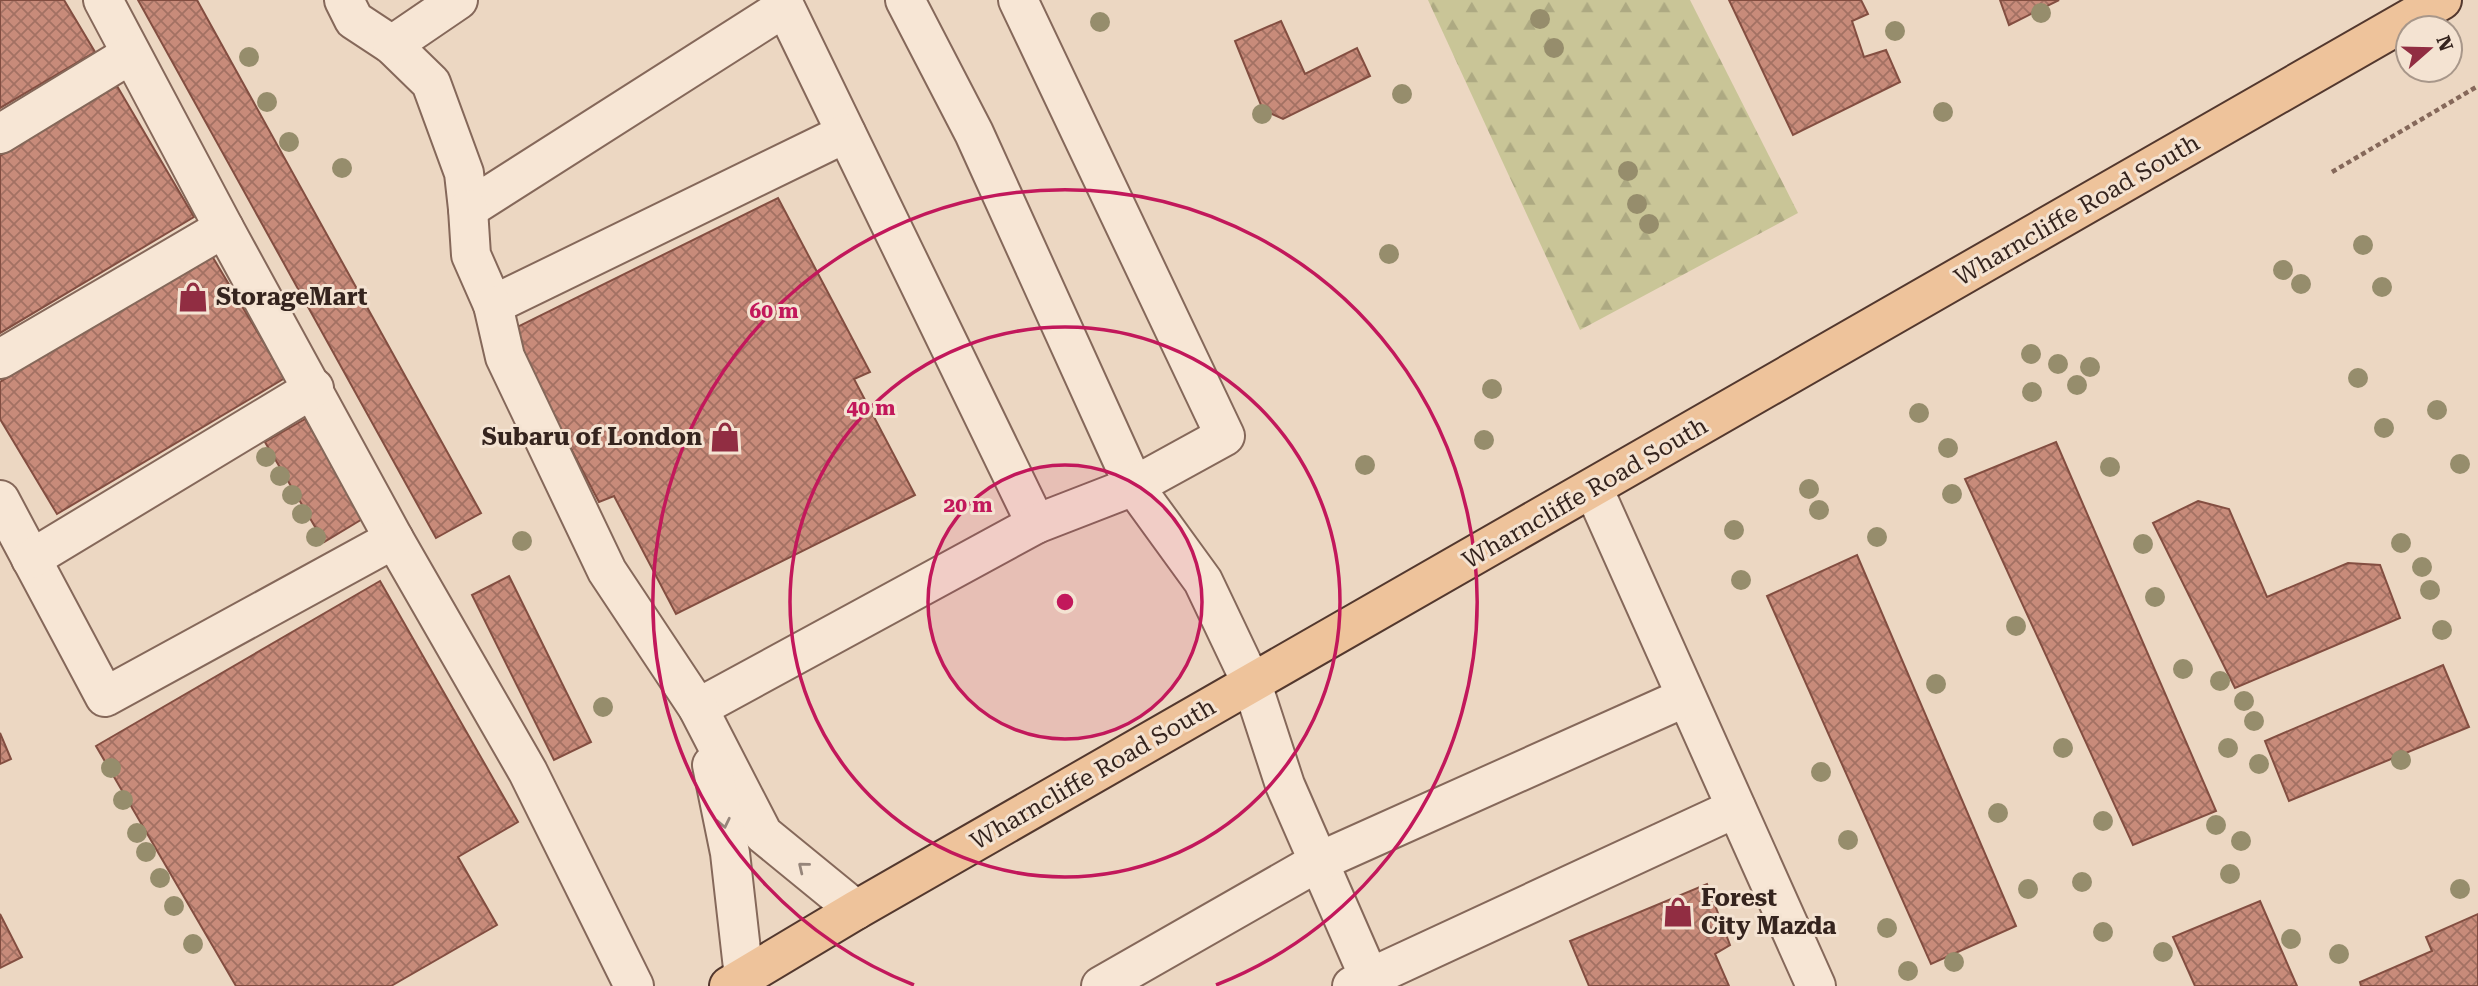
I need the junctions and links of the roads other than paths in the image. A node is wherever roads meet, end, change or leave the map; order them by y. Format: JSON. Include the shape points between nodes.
{"nodes":[{"id":1,"x":103,"y":0,"type":"edge"},
{"id":2,"x":344,"y":0,"type":"edge"},
{"id":3,"x":458,"y":0,"type":"edge"},
{"id":4,"x":905,"y":0,"type":"edge"},
{"id":5,"x":1018,"y":0,"type":"edge"},
{"id":6,"x":2442,"y":0,"type":"edge"},
{"id":7,"x":391,"y":44,"type":"junction"},
{"id":8,"x":131,"y":54,"type":"junction"},
{"id":9,"x":846,"y":133,"type":"junction"},
{"id":10,"x":0,"y":134,"type":"edge"},
{"id":11,"x":468,"y":209,"type":"junction"},
{"id":12,"x":224,"y":229,"type":"junction"},
{"id":13,"x":494,"y":304,"type":"junction"},
{"id":14,"x":0,"y":359,"type":"edge"},
{"id":15,"x":314,"y":388,"type":"junction"},
{"id":16,"x":1134,"y":486,"type":"junction"},
{"id":17,"x":1593,"y":488,"type":"junction"},
{"id":18,"x":0,"y":500,"type":"edge"},
{"id":19,"x":1036,"y":524,"type":"junction"},
{"id":20,"x":394,"y":539,"type":"junction"},
{"id":21,"x":32,"y":559,"type":"junction"},
{"id":22,"x":1252,"y":684,"type":"junction"},
{"id":23,"x":1686,"y":697,"type":"junction"},
{"id":24,"x":698,"y":708,"type":"junction"},
{"id":25,"x":1737,"y":808,"type":"junction"},
{"id":26,"x":1318,"y":862,"type":"junction"},
{"id":27,"x":856,"y":910,"type":"junction"},
{"id":28,"x":737,"y":982,"type":"edge"},
{"id":29,"x":1365,"y":983,"type":"edge"},
{"id":30,"x":634,"y":986,"type":"edge"},
{"id":31,"x":1101,"y":986,"type":"edge"},
{"id":32,"x":1816,"y":986,"type":"edge"}],
"edges":[{"from":1,"to":8,"type":"lane"},
{"from":2,"to":7,"type":"lane","via":[[354,20]]},
{"from":3,"to":7,"type":"lane"},
{"from":4,"to":16,"type":"lane","via":[[974,133]]},
{"from":5,"to":16,"type":"lane","via":[[1225,436]]},
{"from":6,"to":17,"type":"main road","name":"Wharncliffe Road South"},
{"from":7,"to":11,"type":"lane","via":[[431,83],[464,173]]},
{"from":8,"to":10,"type":"lane"},
{"from":8,"to":12,"type":"lane"},
{"from":9,"to":11,"type":"lane","via":[[785,7]]},
{"from":9,"to":13,"type":"lane"},
{"from":9,"to":19,"type":"lane"},
{"from":11,"to":13,"type":"lane","via":[[471,255]]},
{"from":12,"to":14,"type":"lane"},
{"from":12,"to":15,"type":"lane"},
{"from":13,"to":24,"type":"lane","via":[[505,357],[607,571]]},
{"from":15,"to":20,"type":"lane"},
{"from":15,"to":21,"type":"lane"},
{"from":16,"to":19,"type":"lane"},
{"from":16,"to":22,"type":"lane","via":[[1203,581]]},
{"from":17,"to":22,"type":"main road","name":"Wharncliffe Road South"},
{"from":17,"to":23,"type":"lane"},
{"from":18,"to":21,"type":"lane"},
{"from":19,"to":24,"type":"lane"},
{"from":20,"to":21,"type":"lane","via":[[105,697]]},
{"from":20,"to":30,"type":"lane","via":[[528,772]]},
{"from":22,"to":26,"type":"lane","via":[[1285,785]]},
{"from":22,"to":27,"type":"main road","name":"Wharncliffe Road South"},
{"from":23,"to":25,"type":"lane"},
{"from":23,"to":26,"type":"lane"},
{"from":27,"to":24,"type":"lane","one_way":true,"via":[[763,834]]},
{"from":24,"to":28,"type":"lane","one_way":true,"via":[[730,853]]},
{"from":25,"to":29,"type":"lane"},
{"from":25,"to":32,"type":"lane"},
{"from":26,"to":29,"type":"lane"},
{"from":26,"to":31,"type":"lane"},
{"from":27,"to":28,"type":"main road","name":"Wharncliffe Road South"}]}
